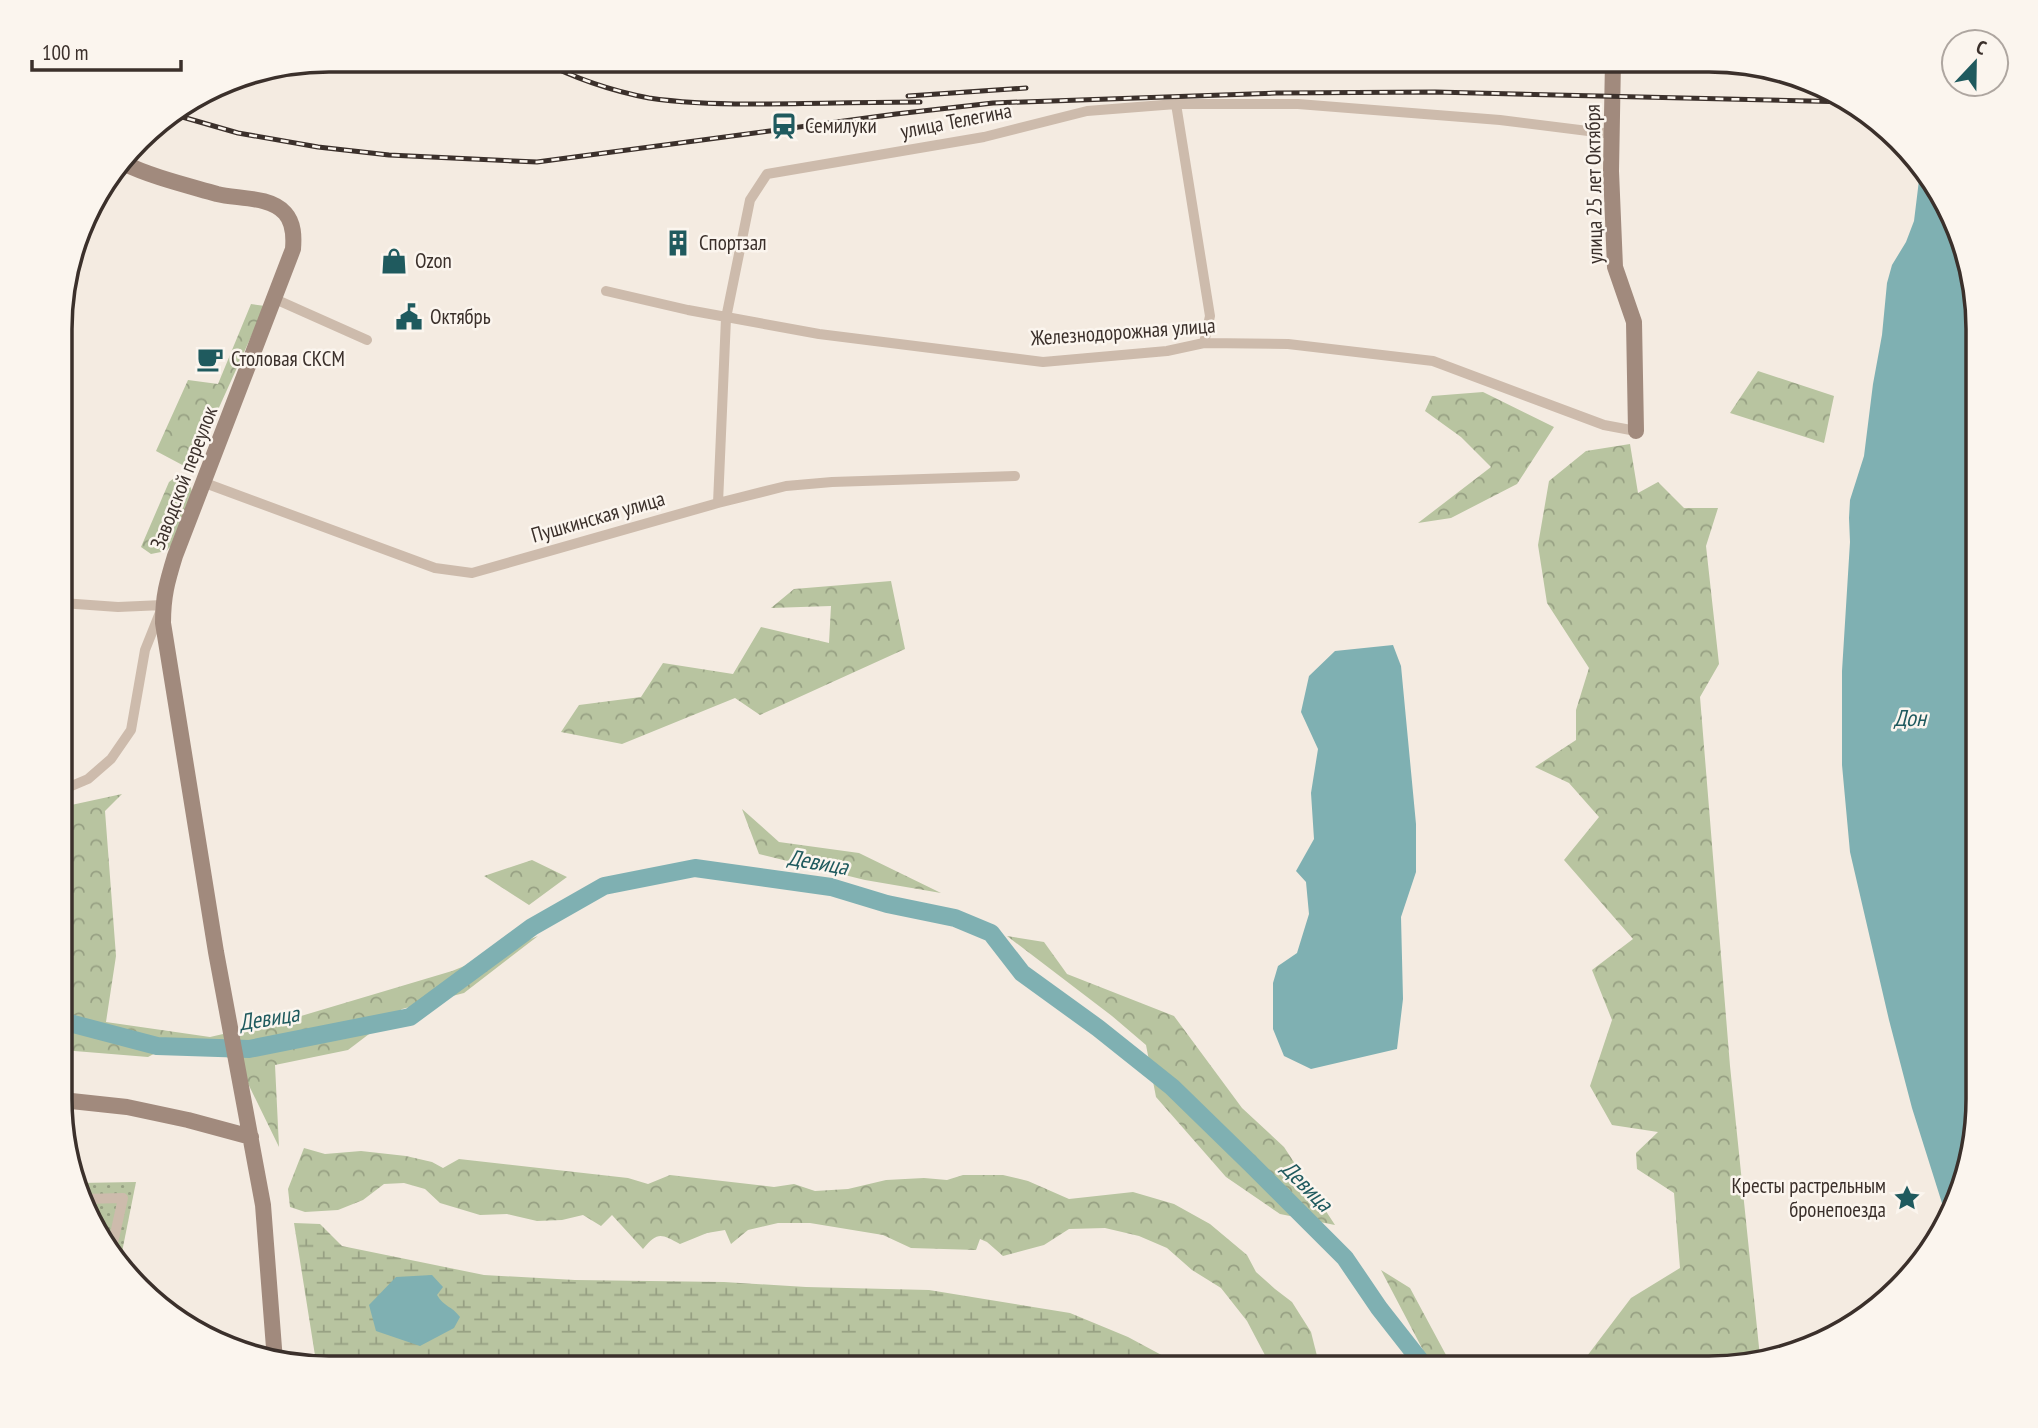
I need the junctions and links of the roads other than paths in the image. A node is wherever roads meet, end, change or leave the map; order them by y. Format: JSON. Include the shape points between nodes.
{"nodes":[{"id":1,"x":1614,"y":72,"type":"edge"},
{"id":2,"x":1176,"y":104,"type":"junction"},
{"id":3,"x":1612,"y":134,"type":"junction"},
{"id":4,"x":130,"y":166,"type":"edge"},
{"id":5,"x":606,"y":291,"type":"dead end"},
{"id":6,"x":275,"y":299,"type":"junction"},
{"id":7,"x":726,"y":318,"type":"junction"},
{"id":8,"x":367,"y":340,"type":"dead end"},
{"id":9,"x":1204,"y":343,"type":"junction"},
{"id":10,"x":1636,"y":431,"type":"joint"},
{"id":11,"x":1015,"y":477,"type":"dead end"},
{"id":12,"x":205,"y":483,"type":"junction"},
{"id":13,"x":718,"y":503,"type":"junction"},
{"id":14,"x":72,"y":604,"type":"edge"},
{"id":15,"x":163,"y":605,"type":"junction"},
{"id":16,"x":72,"y":786,"type":"edge"},
{"id":17,"x":72,"y":1101,"type":"edge"},
{"id":18,"x":251,"y":1137,"type":"junction"},
{"id":19,"x":91,"y":1199,"type":"edge"},
{"id":20,"x":114,"y":1240,"type":"edge"},
{"id":21,"x":274,"y":1350,"type":"edge"}],
"edges":[{"from":1,"to":3,"type":"street","name":"улица 25 лет Октября"},
{"from":2,"to":3,"type":"street","name":"улица Телегина","via":[[1298,104]]},
{"from":2,"to":7,"type":"street","name":"улица Телегина","via":[[1087,111],[984,137],[767,174],[750,200]]},
{"from":2,"to":9,"type":"street","via":[[1210,316]]},
{"from":3,"to":10,"type":"street","name":"улица 25 лет Октября","via":[[1615,267],[1634,322]]},
{"from":4,"to":6,"type":"street","name":"Заводской переулок","via":[[220,195],[268,203],[284,212],[295,234]]},
{"from":5,"to":7,"type":"street","name":"Железнодорожная улица"},
{"from":6,"to":8,"type":"street"},
{"from":6,"to":12,"type":"street","name":"Заводской переулок"},
{"from":7,"to":9,"type":"street","name":"Железнодорожная улица","via":[[1043,362],[1167,351]]},
{"from":7,"to":13,"type":"street","name":"улица Телегина"},
{"from":9,"to":10,"type":"street","name":"Железнодорожная улица","via":[[1288,344],[1433,361],[1604,425]]},
{"from":11,"to":13,"type":"street","name":"Пушкинская улица","via":[[786,486]]},
{"from":12,"to":13,"type":"street","name":"Пушкинская улица","via":[[435,568],[472,573]]},
{"from":12,"to":15,"type":"street","name":"Заводской переулок","via":[[175,556]]},
{"from":14,"to":15,"type":"street"},
{"from":15,"to":16,"type":"street","via":[[145,650],[131,730],[111,759]]},
{"from":15,"to":18,"type":"street","name":"Заводской переулок","via":[[216,951]]},
{"from":17,"to":18,"type":"street","via":[[127,1107]]},
{"from":18,"to":21,"type":"street","name":"Заводской переулок","via":[[263,1205]]},
{"from":19,"to":20,"type":"street","via":[[123,1198]]}]}
